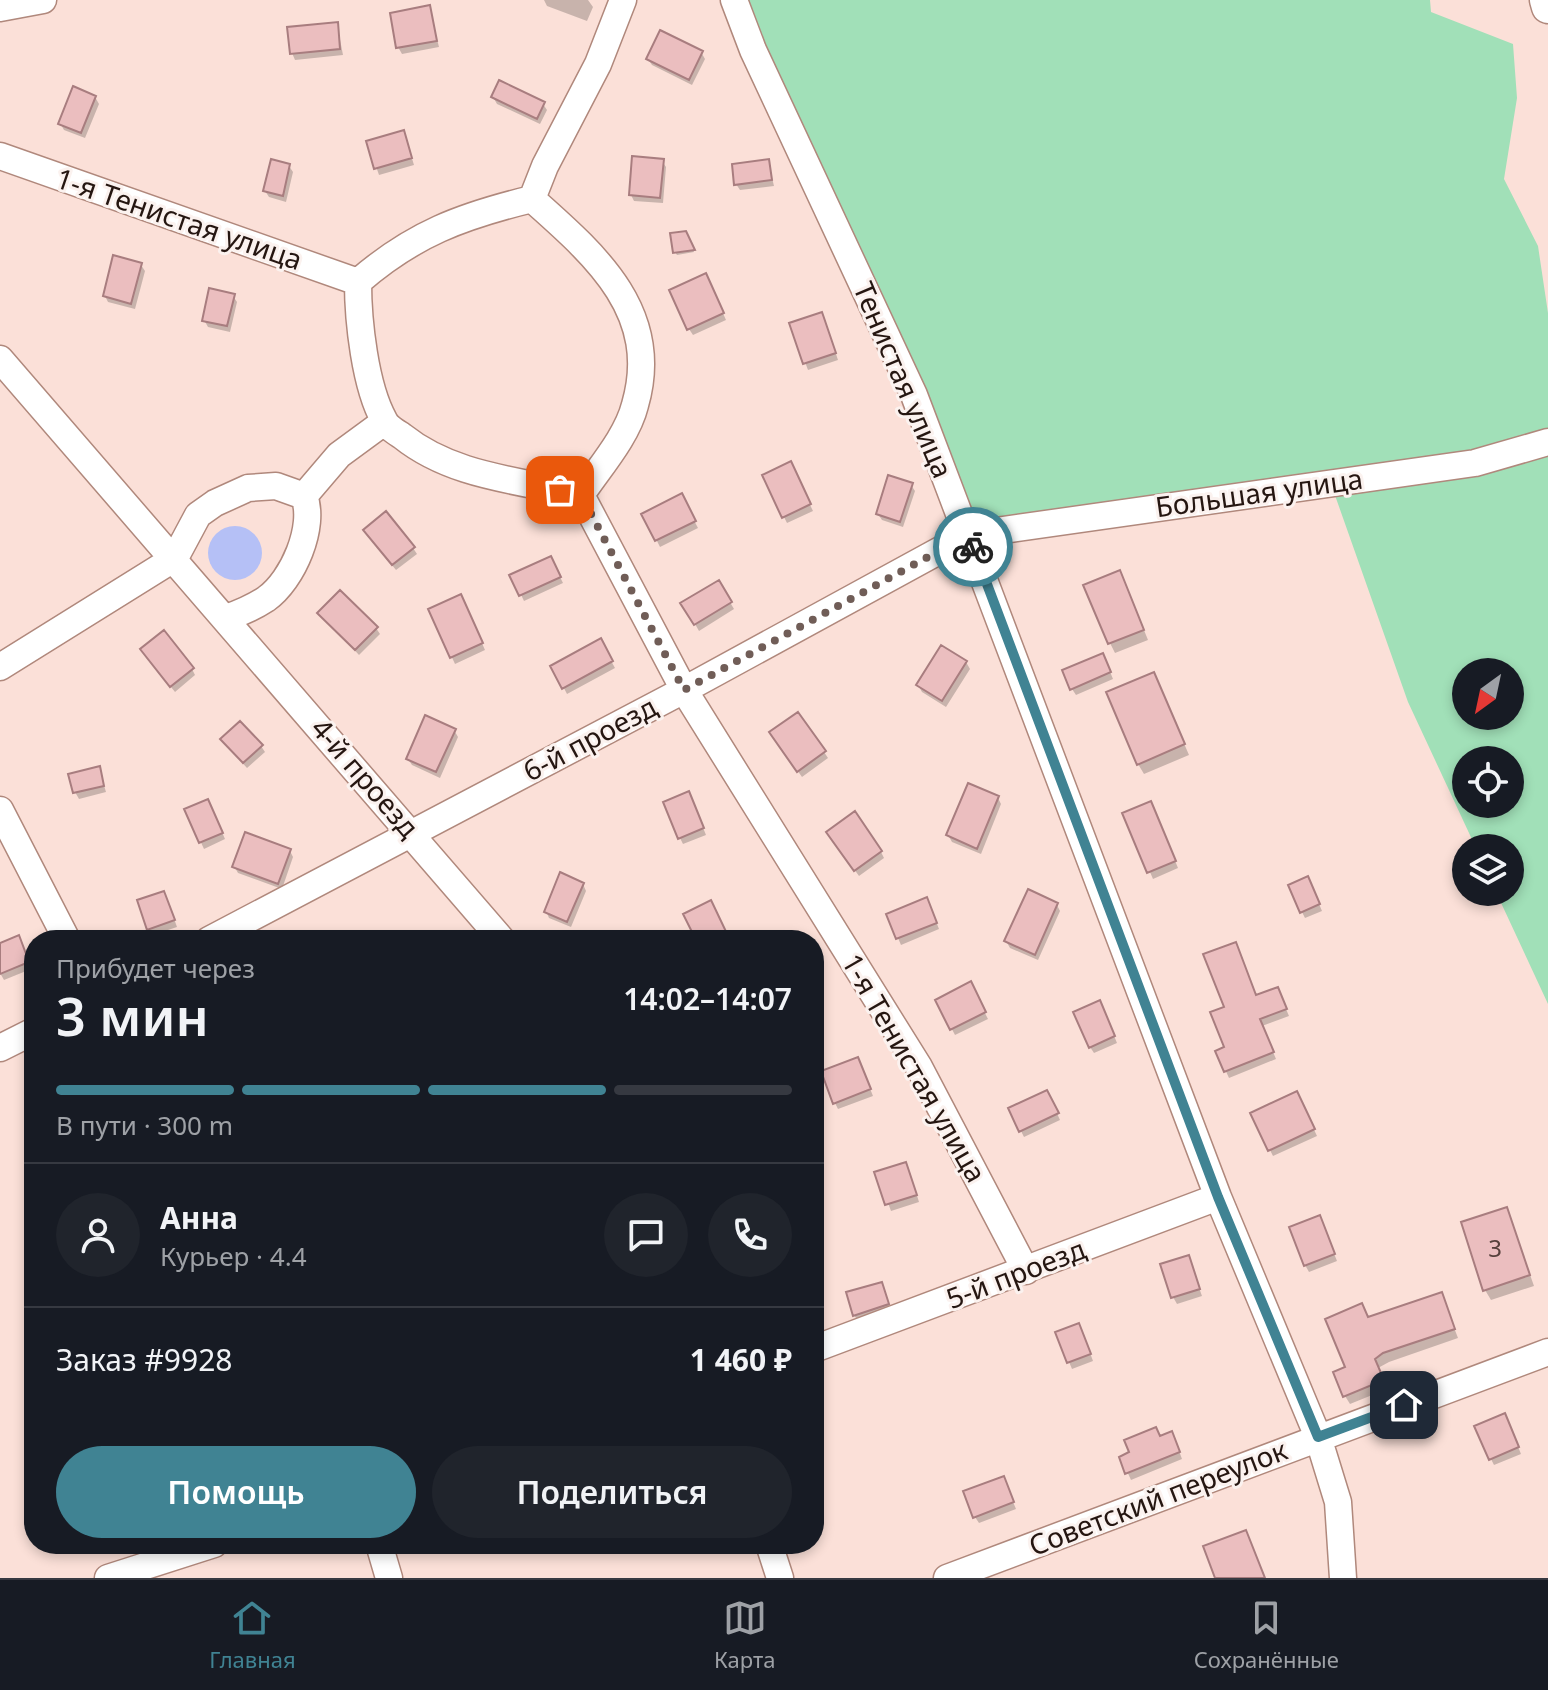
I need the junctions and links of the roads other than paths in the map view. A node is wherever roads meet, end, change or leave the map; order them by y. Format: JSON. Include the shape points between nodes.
{"nodes":[{"id":1,"x":43,"y":0,"type":"edge"},
{"id":2,"x":623,"y":0,"type":"edge"},
{"id":3,"x":734,"y":0,"type":"edge"},
{"id":4,"x":1546,"y":0,"type":"edge"},
{"id":5,"x":1548,"y":7,"type":"edge"},
{"id":6,"x":0,"y":8,"type":"edge"},
{"id":7,"x":0,"y":156,"type":"edge"},
{"id":8,"x":532,"y":199,"type":"junction"},
{"id":9,"x":358,"y":282,"type":"junction"},
{"id":10,"x":0,"y":359,"type":"edge"},
{"id":11,"x":384,"y":422,"type":"junction"},
{"id":12,"x":1548,"y":442,"type":"edge"},
{"id":13,"x":581,"y":495,"type":"junction"},
{"id":14,"x":304,"y":496,"type":"junction"},
{"id":15,"x":968,"y":535,"type":"junction"},
{"id":16,"x":175,"y":558,"type":"junction"},
{"id":17,"x":226,"y":618,"type":"junction"},
{"id":18,"x":0,"y":667,"type":"edge"},
{"id":19,"x":684,"y":690,"type":"junction"},
{"id":20,"x":0,"y":810,"type":"edge"},
{"id":21,"x":412,"y":833,"type":"junction"},
{"id":22,"x":62,"y":930,"type":"edge"},
{"id":23,"x":228,"y":930,"type":"edge"},
{"id":24,"x":494,"y":930,"type":"edge"},
{"id":25,"x":24,"y":1036,"type":"edge"},
{"id":26,"x":0,"y":1048,"type":"edge"},
{"id":27,"x":1218,"y":1197,"type":"junction"},
{"id":28,"x":1026,"y":1271,"type":"junction"},
{"id":29,"x":824,"y":1345,"type":"edge"},
{"id":30,"x":1548,"y":1352,"type":"edge"},
{"id":31,"x":1318,"y":1437,"type":"junction"},
{"id":32,"x":183,"y":1554,"type":"edge"},
{"id":33,"x":382,"y":1554,"type":"edge"},
{"id":34,"x":772,"y":1554,"type":"edge"},
{"id":35,"x":108,"y":1578,"type":"edge"},
{"id":36,"x":389,"y":1578,"type":"edge"},
{"id":37,"x":780,"y":1578,"type":"edge"},
{"id":38,"x":947,"y":1578,"type":"edge"},
{"id":39,"x":1343,"y":1578,"type":"edge"}],
"edges":[{"from":1,"to":6,"type":"street"},
{"from":2,"to":8,"type":"street"},
{"from":3,"to":15,"type":"street","name":"Тенистая улица","via":[[914,395]]},
{"from":4,"to":5,"type":"main road"},
{"from":7,"to":9,"type":"street","name":"1-я Тенистая улица"},
{"from":8,"to":9,"type":"street","via":[[478,212],[424,234]]},
{"from":8,"to":13,"type":"street","via":[[586,247],[628,301],[641,355],[635,407]]},
{"from":9,"to":11,"type":"street","via":[[363,340]]},
{"from":10,"to":16,"type":"street"},
{"from":11,"to":13,"type":"street","via":[[443,461],[487,477]]},
{"from":11,"to":14,"type":"street","via":[[339,455]]},
{"from":12,"to":15,"type":"street","name":"Большая улица","via":[[1475,463]]},
{"from":13,"to":19,"type":"street","name":"1-я Тенистая улица"},
{"from":14,"to":16,"type":"street","via":[[276,486],[248,488],[215,503],[198,515]]},
{"from":14,"to":17,"type":"street","via":[[310,510],[299,552],[285,578],[269,597]]},
{"from":15,"to":19,"type":"street","name":"6-й проезд"},
{"from":15,"to":27,"type":"street","name":"Тенистая улица"},
{"from":16,"to":17,"type":"street"},
{"from":16,"to":18,"type":"street"},
{"from":17,"to":21,"type":"street","name":"4-й проезд"},
{"from":19,"to":21,"type":"street","name":"6-й проезд"},
{"from":19,"to":28,"type":"street","name":"1-я Тенистая улица","via":[[919,1067]]},
{"from":20,"to":22,"type":"street"},
{"from":21,"to":23,"type":"street","name":"6-й проезд"},
{"from":21,"to":24,"type":"street","name":"4-й проезд"},
{"from":25,"to":26,"type":"street"},
{"from":27,"to":28,"type":"street","name":"5-й проезд"},
{"from":27,"to":31,"type":"street","name":"Тенистая улица"},
{"from":28,"to":29,"type":"street","name":"5-й проезд"},
{"from":30,"to":31,"type":"street","name":"Советский переулок"},
{"from":31,"to":38,"type":"street","name":"Советский переулок"},
{"from":31,"to":39,"type":"street","name":"Тенистая улица","via":[[1338,1502]]},
{"from":32,"to":35,"type":"street"},
{"from":33,"to":36,"type":"street"},
{"from":34,"to":37,"type":"street"}]}
